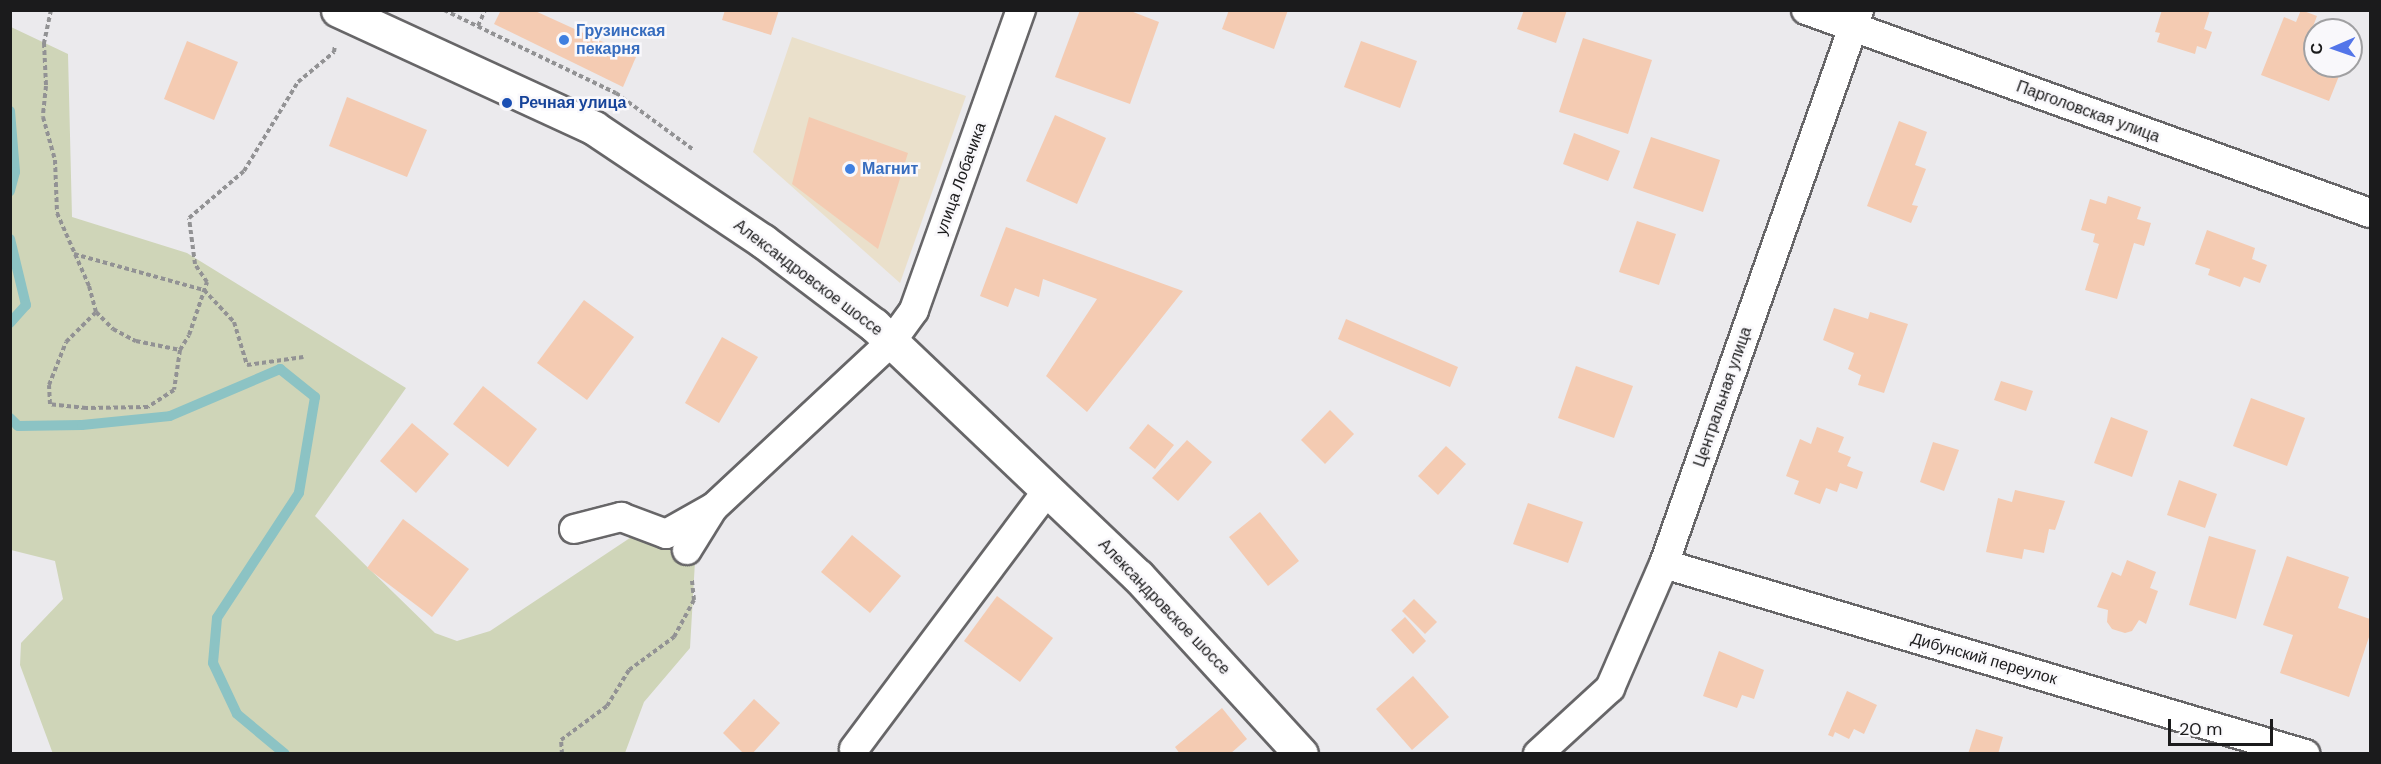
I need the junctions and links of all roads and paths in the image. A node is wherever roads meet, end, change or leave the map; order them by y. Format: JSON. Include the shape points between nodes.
{"nodes":[{"id":1,"x":51,"y":10,"type":"edge"},
{"id":2,"x":485,"y":10,"type":"edge"},
{"id":3,"x":1021,"y":10,"type":"edge"},
{"id":4,"x":1806,"y":10,"type":"edge"},
{"id":5,"x":344,"y":13,"type":"edge"},
{"id":6,"x":1856,"y":19,"type":"edge"},
{"id":7,"x":478,"y":26,"type":"dead end"},
{"id":8,"x":2370,"y":213,"type":"edge"},
{"id":9,"x":74,"y":254,"type":"junction"},
{"id":10,"x":204,"y":290,"type":"junction"},
{"id":11,"x":96,"y":312,"type":"junction"},
{"id":12,"x":891,"y":342,"type":"junction"},
{"id":13,"x":180,"y":350,"type":"junction"},
{"id":14,"x":303,"y":357,"type":"dead end"},
{"id":15,"x":1048,"y":490,"type":"junction"},
{"id":16,"x":714,"y":507,"type":"junction"},
{"id":17,"x":574,"y":529,"type":"dead end"},
{"id":18,"x":687,"y":550,"type":"joint"},
{"id":19,"x":1664,"y":564,"type":"junction"},
{"id":20,"x":854,"y":749,"type":"dead end"},
{"id":21,"x":561,"y":753,"type":"edge"},
{"id":22,"x":1301,"y":753,"type":"edge"},
{"id":23,"x":1538,"y":753,"type":"edge"},
{"id":24,"x":2305,"y":753,"type":"edge"}],
"edges":[{"from":1,"to":9,"type":"path","via":[[44,43],[43,117],[55,160],[57,213]]},
{"from":2,"to":7,"type":"path"},
{"from":3,"to":12,"type":"street","name":"улица Лобачика","via":[[914,310]]},
{"from":4,"to":6,"type":"street","name":"Парголовская улица"},
{"from":5,"to":10,"type":"path","via":[[334,52],[298,82],[244,171],[189,218],[195,264],[207,282]]},
{"from":5,"to":12,"type":"street","name":"Александровское шоссе","via":[[594,128],[763,241]]},
{"from":6,"to":8,"type":"street","name":"Парголовская улица"},
{"from":6,"to":19,"type":"street","name":"Центральная улица"},
{"from":9,"to":10,"type":"path"},
{"from":9,"to":11,"type":"path"},
{"from":10,"to":13,"type":"path"},
{"from":10,"to":14,"type":"path","via":[[234,322],[247,365]]},
{"from":11,"to":13,"type":"path","via":[[114,329],[136,341]]},
{"from":11,"to":13,"type":"path","via":[[66,342],[49,385],[50,404],[148,407],[174,390]]},
{"from":12,"to":15,"type":"street","name":"Александровское шоссе"},
{"from":12,"to":16,"type":"street","name":"улица Лобачика"},
{"from":15,"to":20,"type":"street"},
{"from":15,"to":22,"type":"street","name":"Александровское шоссе","via":[[1138,576]]},
{"from":16,"to":17,"type":"street","via":[[666,534],[621,517]]},
{"from":16,"to":18,"type":"street"},
{"from":18,"to":21,"type":"path","via":[[694,600],[674,637],[629,670],[607,706],[561,740]]},
{"from":19,"to":23,"type":"street","name":"Центральная улица","via":[[1610,688]]},
{"from":19,"to":24,"type":"street","name":"Дибунский переулок"}]}
